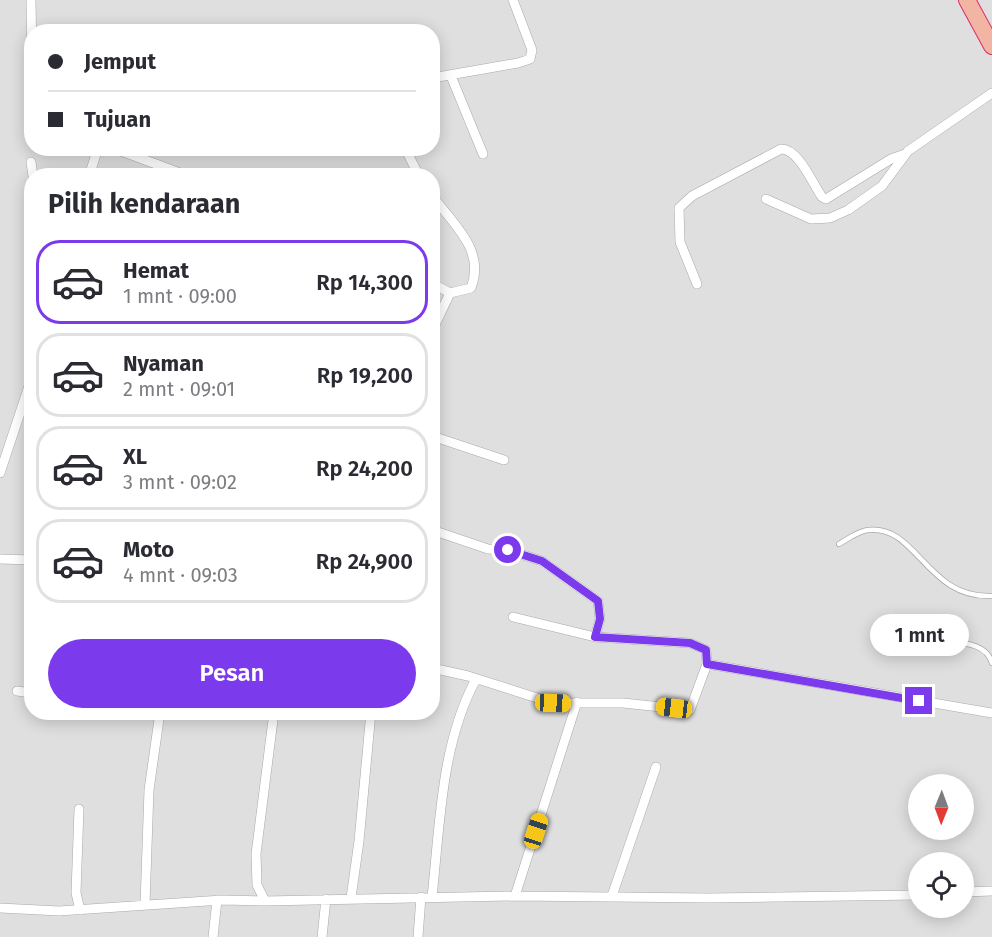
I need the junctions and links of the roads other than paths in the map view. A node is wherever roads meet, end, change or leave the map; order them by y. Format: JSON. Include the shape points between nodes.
{"nodes":[{"id":1,"x":31,"y":0,"type":"edge"},
{"id":2,"x":513,"y":0,"type":"edge"},
{"id":3,"x":967,"y":0,"type":"edge"},
{"id":4,"x":31,"y":24,"type":"edge"},
{"id":5,"x":991,"y":41,"type":"edge"},
{"id":6,"x":451,"y":76,"type":"junction"},
{"id":7,"x":440,"y":77,"type":"edge"},
{"id":8,"x":992,"y":93,"type":"edge"},
{"id":9,"x":483,"y":154,"type":"dead end"},
{"id":10,"x":905,"y":154,"type":"junction"},
{"id":11,"x":134,"y":156,"type":"edge"},
{"id":12,"x":31,"y":162,"type":"dead end"},
{"id":13,"x":32,"y":168,"type":"edge"},
{"id":14,"x":167,"y":168,"type":"edge"},
{"id":15,"x":766,"y":199,"type":"dead end"},
{"id":16,"x":440,"y":205,"type":"edge"},
{"id":17,"x":697,"y":284,"type":"dead end"},
{"id":18,"x":440,"y":287,"type":"edge"},
{"id":19,"x":450,"y":293,"type":"junction"},
{"id":20,"x":440,"y":314,"type":"edge"},
{"id":21,"x":24,"y":401,"type":"edge"},
{"id":22,"x":440,"y":439,"type":"edge"},
{"id":23,"x":504,"y":460,"type":"dead end"},
{"id":24,"x":0,"y":473,"type":"edge"},
{"id":25,"x":440,"y":533,"type":"edge"},
{"id":26,"x":839,"y":544,"type":"dead end"},
{"id":27,"x":0,"y":559,"type":"edge"},
{"id":28,"x":24,"y":560,"type":"edge"},
{"id":29,"x":992,"y":597,"type":"edge"},
{"id":30,"x":513,"y":617,"type":"dead end"},
{"id":31,"x":595,"y":637,"type":"junction"},
{"id":32,"x":936,"y":639,"type":"dead end"},
{"id":33,"x":992,"y":663,"type":"edge"},
{"id":34,"x":707,"y":664,"type":"junction"},
{"id":35,"x":440,"y":670,"type":"edge"},
{"id":36,"x":476,"y":679,"type":"junction"},
{"id":37,"x":16,"y":691,"type":"dead end"},
{"id":38,"x":24,"y":692,"type":"edge"},
{"id":39,"x":577,"y":702,"type":"junction"},
{"id":40,"x":992,"y":713,"type":"edge"},
{"id":41,"x":159,"y":720,"type":"edge"},
{"id":42,"x":273,"y":720,"type":"edge"},
{"id":43,"x":370,"y":720,"type":"edge"},
{"id":44,"x":656,"y":767,"type":"dead end"},
{"id":45,"x":79,"y":809,"type":"dead end"},
{"id":46,"x":992,"y":891,"type":"edge"},
{"id":47,"x":974,"y":892,"type":"edge"},
{"id":48,"x":908,"y":895,"type":"edge"},
{"id":49,"x":515,"y":896,"type":"junction"},
{"id":50,"x":612,"y":896,"type":"junction"},
{"id":51,"x":421,"y":897,"type":"junction"},
{"id":52,"x":432,"y":897,"type":"junction"},
{"id":53,"x":351,"y":898,"type":"junction"},
{"id":54,"x":326,"y":899,"type":"junction"},
{"id":55,"x":217,"y":900,"type":"junction"},
{"id":56,"x":265,"y":902,"type":"junction"},
{"id":57,"x":145,"y":904,"type":"junction"},
{"id":58,"x":0,"y":908,"type":"edge"},
{"id":59,"x":80,"y":910,"type":"junction"},
{"id":60,"x":213,"y":937,"type":"edge"},
{"id":61,"x":322,"y":937,"type":"edge"},
{"id":62,"x":418,"y":937,"type":"edge"}],
"edges":[{"from":1,"to":4,"type":"street"},
{"from":2,"to":6,"type":"street","via":[[532,50],[531,57]]},
{"from":3,"to":5,"type":"highway"},
{"from":6,"to":7,"type":"street"},
{"from":6,"to":9,"type":"street"},
{"from":8,"to":10,"type":"street"},
{"from":10,"to":15,"type":"street","via":[[882,186],[830,218],[811,219]]},
{"from":10,"to":17,"type":"street","via":[[826,199],[796,157],[781,149],[692,196],[679,208],[678,234]]},
{"from":11,"to":14,"type":"street"},
{"from":12,"to":13,"type":"street"},
{"from":16,"to":19,"type":"street","via":[[468,242],[474,261],[471,288]]},
{"from":18,"to":19,"type":"street"},
{"from":19,"to":20,"type":"street"},
{"from":21,"to":24,"type":"street"},
{"from":22,"to":23,"type":"street"},
{"from":25,"to":31,"type":"street","via":[[542,561],[598,601],[600,619]]},
{"from":26,"to":29,"type":"lane","via":[[869,530],[893,534],[942,582],[955,590]]},
{"from":27,"to":28,"type":"street"},
{"from":30,"to":31,"type":"street"},
{"from":31,"to":34,"type":"street","via":[[690,643],[706,650]]},
{"from":32,"to":33,"type":"lane","via":[[980,647]]},
{"from":34,"to":39,"type":"street","via":[[690,710]]},
{"from":34,"to":40,"type":"street"},
{"from":35,"to":36,"type":"street"},
{"from":36,"to":39,"type":"street","via":[[541,700]]},
{"from":36,"to":52,"type":"street","via":[[457,721],[444,789]]},
{"from":37,"to":38,"type":"street"},
{"from":39,"to":49,"type":"street"},
{"from":41,"to":57,"type":"street","via":[[148,790]]},
{"from":42,"to":56,"type":"street","via":[[256,854],[257,885]]},
{"from":43,"to":53,"type":"street"},
{"from":44,"to":50,"type":"street"},
{"from":45,"to":59,"type":"street","via":[[76,893]]},
{"from":46,"to":47,"type":"street"},
{"from":48,"to":50,"type":"street"},
{"from":49,"to":50,"type":"street"},
{"from":49,"to":52,"type":"street"},
{"from":51,"to":52,"type":"street"},
{"from":51,"to":53,"type":"street"},
{"from":51,"to":62,"type":"street"},
{"from":53,"to":54,"type":"street"},
{"from":54,"to":56,"type":"street"},
{"from":54,"to":61,"type":"street"},
{"from":55,"to":56,"type":"street"},
{"from":55,"to":57,"type":"street"},
{"from":55,"to":60,"type":"street"},
{"from":57,"to":59,"type":"street"},
{"from":58,"to":59,"type":"street"}]}
